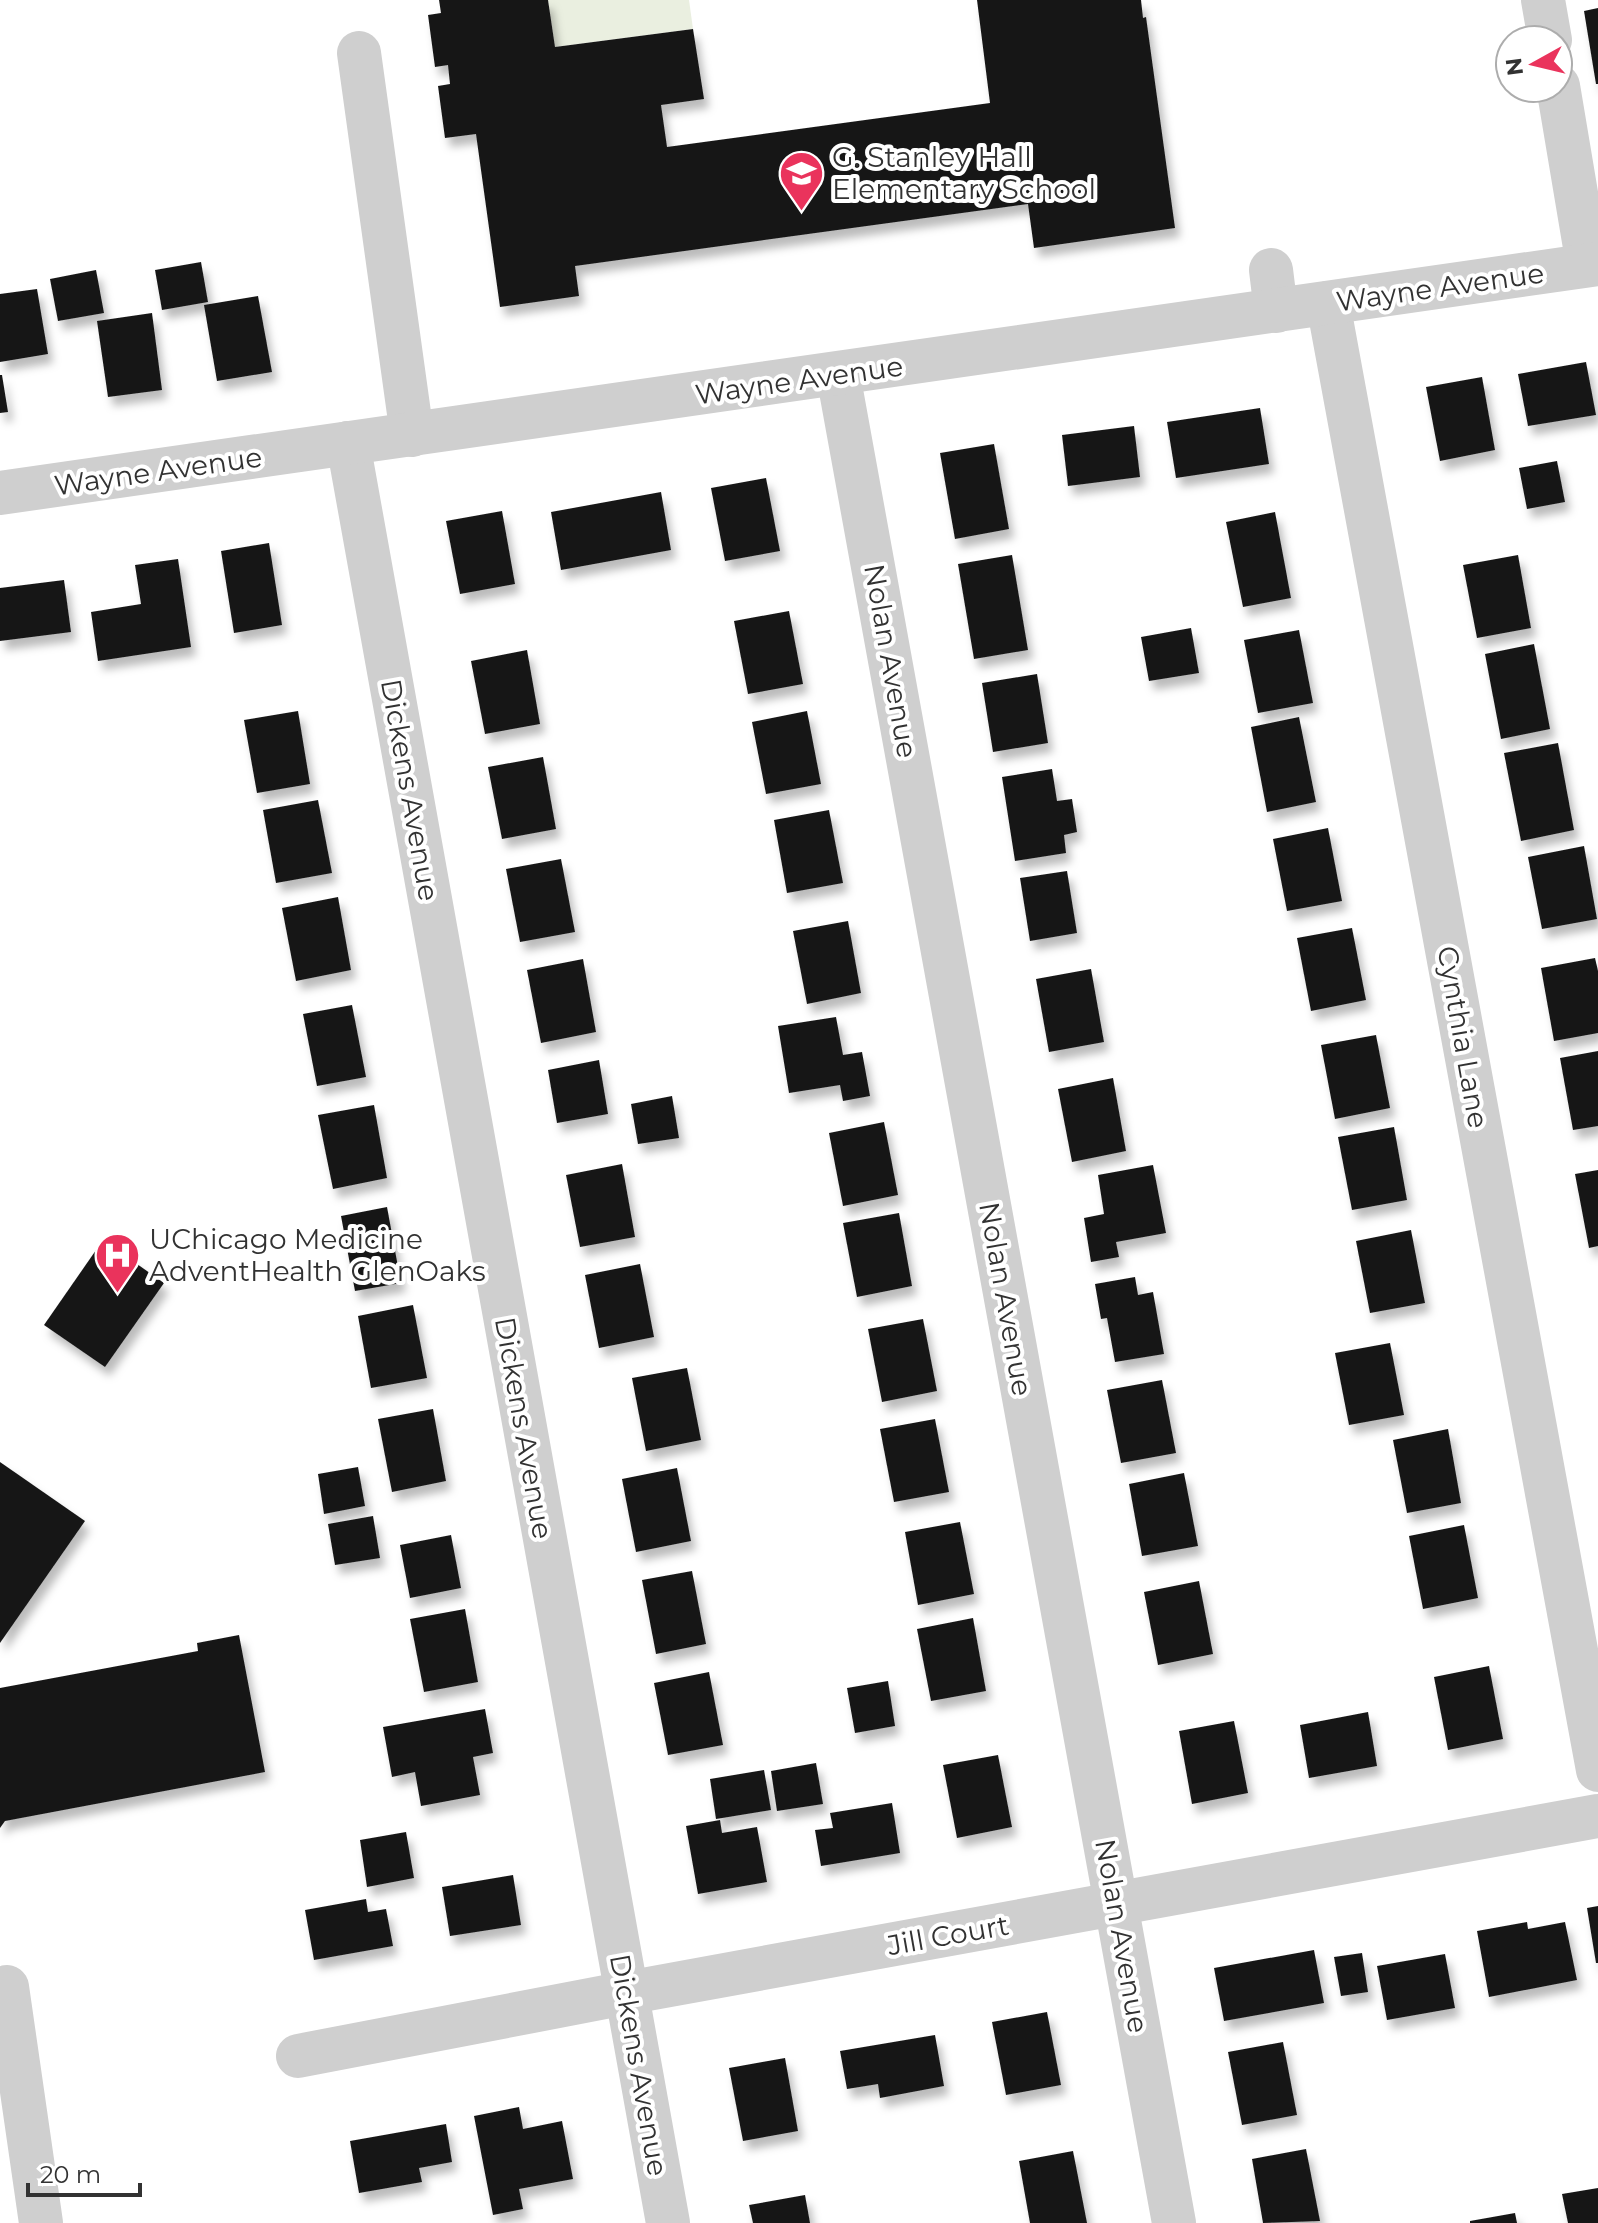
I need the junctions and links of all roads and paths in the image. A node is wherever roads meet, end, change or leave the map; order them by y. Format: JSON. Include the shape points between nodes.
{"nodes":[{"id":1,"x":1543,"y":0,"type":"edge"},
{"id":2,"x":1547,"y":24,"type":"edge"},
{"id":3,"x":359,"y":53,"type":"dead end"},
{"id":4,"x":1562,"y":104,"type":"edge"},
{"id":5,"x":1593,"y":264,"type":"edge"},
{"id":6,"x":1328,"y":303,"type":"junction"},
{"id":7,"x":838,"y":374,"type":"junction"},
{"id":8,"x":412,"y":435,"type":"junction"},
{"id":9,"x":348,"y":443,"type":"junction"},
{"id":10,"x":0,"y":493,"type":"edge"},
{"id":11,"x":1598,"y":1770,"type":"edge"},
{"id":12,"x":1598,"y":1816,"type":"edge"},
{"id":13,"x":1117,"y":1905,"type":"junction"},
{"id":14,"x":7,"y":1987,"type":"dead end"},
{"id":15,"x":626,"y":1993,"type":"junction"},
{"id":16,"x":298,"y":2056,"type":"dead end"},
{"id":17,"x":41,"y":2223,"type":"edge"},
{"id":18,"x":668,"y":2223,"type":"edge"},
{"id":19,"x":1174,"y":2223,"type":"edge"}],
"edges":[{"from":1,"to":2,"type":"street"},
{"from":3,"to":8,"type":"street"},
{"from":4,"to":5,"type":"street"},
{"from":5,"to":6,"type":"street","name":"Wayne Avenue"},
{"from":6,"to":7,"type":"street","name":"Wayne Avenue","via":[[1274,290]]},
{"from":6,"to":11,"type":"street","name":"Cynthia Lane"},
{"from":7,"to":8,"type":"street","name":"Wayne Avenue"},
{"from":7,"to":13,"type":"street","name":"Nolan Avenue"},
{"from":8,"to":9,"type":"street","name":"Wayne Avenue"},
{"from":9,"to":10,"type":"street","name":"Wayne Avenue"},
{"from":9,"to":15,"type":"street","name":"Dickens Avenue"},
{"from":12,"to":13,"type":"street","name":"Jill Court"},
{"from":13,"to":15,"type":"street","name":"Jill Court"},
{"from":13,"to":19,"type":"street","name":"Nolan Avenue"},
{"from":14,"to":17,"type":"street"},
{"from":15,"to":16,"type":"street","name":"Jill Court"},
{"from":15,"to":18,"type":"street","name":"Dickens Avenue"}]}
